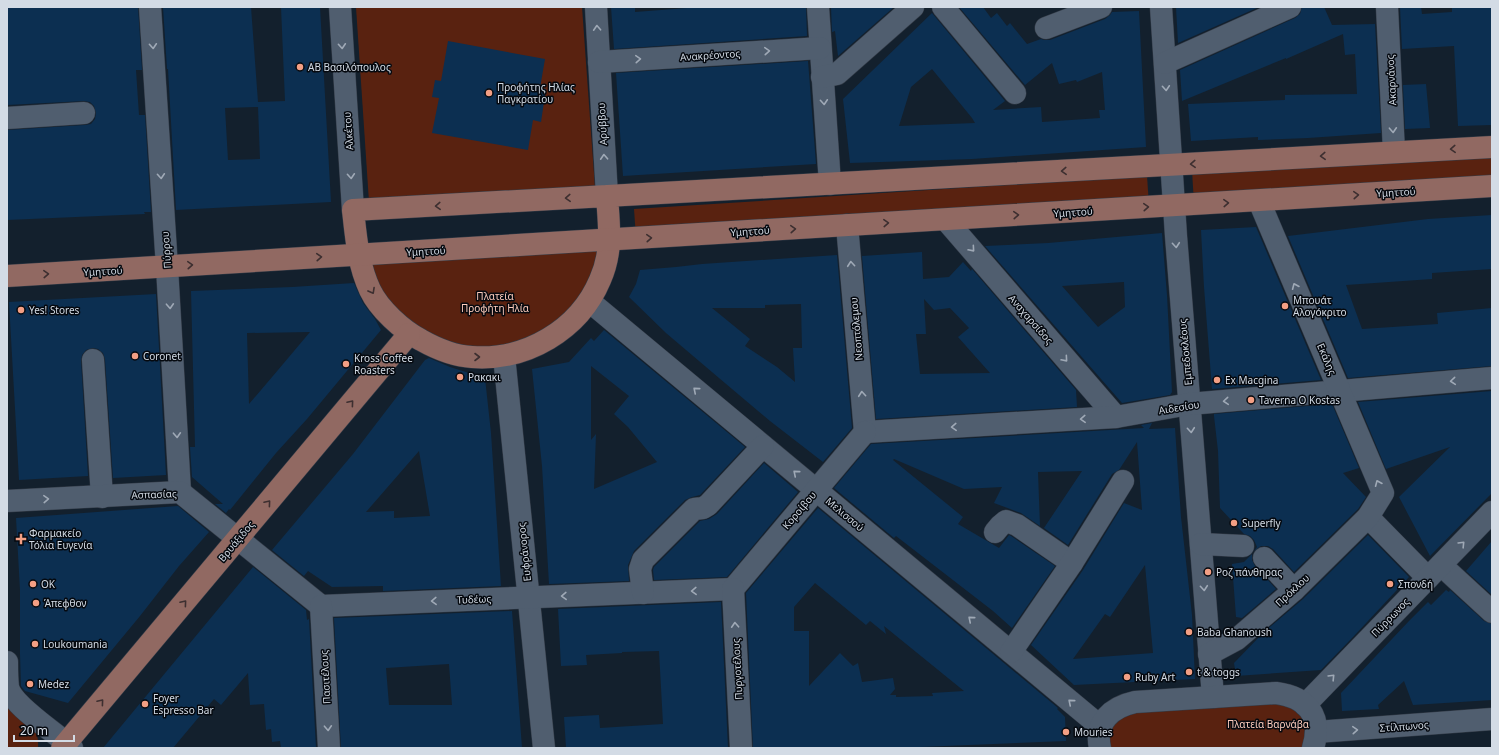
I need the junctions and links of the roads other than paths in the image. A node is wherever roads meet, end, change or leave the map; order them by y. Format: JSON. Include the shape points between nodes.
{"nodes":[{"id":1,"x":150,"y":7,"type":"edge"},
{"id":2,"x":340,"y":7,"type":"edge"},
{"id":3,"x":596,"y":7,"type":"edge"},
{"id":4,"x":818,"y":7,"type":"edge"},
{"id":5,"x":913,"y":7,"type":"edge"},
{"id":6,"x":943,"y":7,"type":"edge"},
{"id":7,"x":1101,"y":7,"type":"edge"},
{"id":8,"x":1161,"y":7,"type":"edge"},
{"id":9,"x":1290,"y":7,"type":"edge"},
{"id":10,"x":1387,"y":7,"type":"edge"},
{"id":11,"x":1046,"y":28,"type":"dead end"},
{"id":12,"x":820,"y":48,"type":"junction"},
{"id":13,"x":599,"y":62,"type":"junction"},
{"id":14,"x":1165,"y":63,"type":"junction"},
{"id":15,"x":822,"y":76,"type":"junction"},
{"id":16,"x":1015,"y":93,"type":"dead end"},
{"id":17,"x":84,"y":114,"type":"dead end"},
{"id":18,"x":7,"y":118,"type":"edge"},
{"id":19,"x":1492,"y":147,"type":"edge"},
{"id":20,"x":1394,"y":152,"type":"junction"},
{"id":21,"x":1171,"y":165,"type":"junction"},
{"id":22,"x":830,"y":184,"type":"junction"},
{"id":23,"x":1492,"y":186,"type":"edge"},
{"id":24,"x":607,"y":196,"type":"junction"},
{"id":25,"x":1259,"y":201,"type":"junction"},
{"id":26,"x":1173,"y":206,"type":"junction"},
{"id":27,"x":353,"y":210,"type":"junction"},
{"id":28,"x":946,"y":220,"type":"junction"},
{"id":29,"x":847,"y":225,"type":"junction"},
{"id":30,"x":610,"y":240,"type":"junction"},
{"id":31,"x":358,"y":255,"type":"junction"},
{"id":32,"x":167,"y":267,"type":"junction"},
{"id":33,"x":7,"y":276,"type":"edge"},
{"id":34,"x":589,"y":301,"type":"junction"},
{"id":35,"x":409,"y":334,"type":"junction"},
{"id":36,"x":504,"y":356,"type":"junction"},
{"id":37,"x":93,"y":360,"type":"dead end"},
{"id":38,"x":1492,"y":378,"type":"edge"},
{"id":39,"x":1341,"y":392,"type":"junction"},
{"id":40,"x":1189,"y":404,"type":"junction"},
{"id":41,"x":1116,"y":418,"type":"junction"},
{"id":42,"x":865,"y":432,"type":"junction"},
{"id":43,"x":763,"y":446,"type":"junction"},
{"id":44,"x":1123,"y":481,"type":"dead end"},
{"id":45,"x":816,"y":489,"type":"junction"},
{"id":46,"x":180,"y":492,"type":"junction"},
{"id":47,"x":102,"y":496,"type":"junction"},
{"id":48,"x":7,"y":501,"type":"edge"},
{"id":49,"x":1492,"y":512,"type":"edge"},
{"id":50,"x":1368,"y":517,"type":"junction"},
{"id":51,"x":995,"y":532,"type":"dead end"},
{"id":52,"x":238,"y":539,"type":"junction"},
{"id":53,"x":1200,"y":544,"type":"junction"},
{"id":54,"x":1243,"y":546,"type":"dead end"},
{"id":55,"x":1264,"y":558,"type":"dead end"},
{"id":56,"x":1072,"y":563,"type":"junction"},
{"id":57,"x":1434,"y":572,"type":"junction"},
{"id":58,"x":733,"y":589,"type":"junction"},
{"id":59,"x":1294,"y":590,"type":"junction"},
{"id":60,"x":643,"y":593,"type":"junction"},
{"id":61,"x":528,"y":597,"type":"junction"},
{"id":62,"x":321,"y":606,"type":"junction"},
{"id":63,"x":1492,"y":612,"type":"edge"},
{"id":64,"x":1011,"y":652,"type":"junction"},
{"id":65,"x":1209,"y":654,"type":"junction"},
{"id":66,"x":7,"y":662,"type":"edge"},
{"id":67,"x":1213,"y":697,"type":"junction"},
{"id":68,"x":1305,"y":705,"type":"junction"},
{"id":69,"x":1492,"y":719,"type":"edge"},
{"id":70,"x":1100,"y":738,"type":"edge"},
{"id":71,"x":1315,"y":740,"type":"edge"},
{"id":72,"x":67,"y":746,"type":"edge"},
{"id":73,"x":329,"y":748,"type":"edge"},
{"id":74,"x":544,"y":748,"type":"edge"},
{"id":75,"x":741,"y":748,"type":"edge"}],
"edges":[{"from":1,"to":32,"type":"street","name":"Πύρρου","one_way":true},
{"from":2,"to":27,"type":"street","name":"Αλκέτου","one_way":true},
{"from":13,"to":3,"type":"street","name":"Αρύββου","one_way":true},
{"from":4,"to":12,"type":"street"},
{"from":5,"to":15,"type":"street","via":[[837,74]]},
{"from":6,"to":16,"type":"street"},
{"from":7,"to":11,"type":"street"},
{"from":8,"to":14,"type":"street","name":"Εμπεδοκλέους"},
{"from":9,"to":14,"type":"street"},
{"from":10,"to":20,"type":"street","name":"Ακαρνάνος","one_way":true},
{"from":13,"to":12,"type":"street","name":"Ανακρέοντος","one_way":true},
{"from":12,"to":15,"type":"street"},
{"from":24,"to":13,"type":"street","name":"Αρύββου","one_way":true},
{"from":14,"to":21,"type":"street","name":"Εμπεδοκλέους","one_way":true},
{"from":15,"to":22,"type":"street","one_way":true},
{"from":17,"to":18,"type":"street"},
{"from":19,"to":20,"type":"main road","one_way":true},
{"from":20,"to":21,"type":"main road","one_way":true},
{"from":21,"to":22,"type":"main road","one_way":true},
{"from":21,"to":26,"type":"street","name":"Εμπεδοκλέους"},
{"from":22,"to":24,"type":"main road"},
{"from":25,"to":23,"type":"main road","name":"Υμηττού","one_way":true},
{"from":24,"to":27,"type":"main road","one_way":true},
{"from":24,"to":30,"type":"main road","name":"Αρύββου"},
{"from":26,"to":25,"type":"main road","name":"Υμηττού","one_way":true},
{"from":39,"to":25,"type":"street","name":"Εκάλης","one_way":true},
{"from":28,"to":26,"type":"main road","name":"Υμηττού","one_way":true},
{"from":26,"to":40,"type":"street","name":"Εμπεδοκλέους","one_way":true},
{"from":27,"to":31,"type":"main road","name":"Αλκέτου"},
{"from":29,"to":28,"type":"main road","name":"Υμηττού","one_way":true},
{"from":28,"to":41,"type":"street","name":"Αναχαρσίδος","one_way":true},
{"from":30,"to":29,"type":"main road","name":"Υμηττού","one_way":true},
{"from":42,"to":29,"type":"street","name":"Νεοπτόλεμου","one_way":true},
{"from":30,"to":31,"type":"main road","name":"Υμηττού"},
{"from":30,"to":34,"type":"main road","via":[[605,268]]},
{"from":32,"to":31,"type":"main road","name":"Υμηττού","one_way":true},
{"from":31,"to":35,"type":"main road","one_way":true,"via":[[370,290],[388,316]]},
{"from":33,"to":32,"type":"main road","name":"Υμηττού","one_way":true},
{"from":32,"to":46,"type":"street","name":"Πύρρου","one_way":true},
{"from":34,"to":36,"type":"main road","via":[[581,313],[564,329],[535,347]]},
{"from":43,"to":34,"type":"street","name":"Μελισσού","one_way":true},
{"from":35,"to":36,"type":"main road","one_way":true,"via":[[441,350],[472,357]]},
{"from":52,"to":35,"type":"main road","name":"Βρυάξιδος","one_way":true},
{"from":36,"to":61,"type":"street","name":"Ευφράνορος"},
{"from":37,"to":47,"type":"street"},
{"from":38,"to":39,"type":"street","name":"Αιδεσίου","one_way":true},
{"from":39,"to":40,"type":"street","name":"Αιδεσίου","one_way":true},
{"from":50,"to":39,"type":"street","name":"Εκάλης","one_way":true,"via":[[1383,493]]},
{"from":40,"to":41,"type":"street","name":"Αιδεσίου"},
{"from":40,"to":53,"type":"street","name":"Εμπεδοκλέους","one_way":true},
{"from":41,"to":42,"type":"street","name":"Αιδεσίου","one_way":true},
{"from":42,"to":45,"type":"street","name":"Κοροίβου"},
{"from":45,"to":43,"type":"street","name":"Μελισσού","one_way":true},
{"from":43,"to":60,"type":"street","via":[[708,505],[703,508],[689,504],[642,552],[640,569]]},
{"from":44,"to":56,"type":"street"},
{"from":45,"to":58,"type":"street","name":"Κοροίβου"},
{"from":64,"to":45,"type":"street","name":"Μελισσού","one_way":true},
{"from":46,"to":47,"type":"street","name":"Ασπασίας"},
{"from":46,"to":52,"type":"street","name":"Ασπασίας"},
{"from":48,"to":47,"type":"street","name":"Ασπασίας","one_way":true},
{"from":57,"to":49,"type":"street","name":"Πύρρωνος","one_way":true},
{"from":50,"to":57,"type":"street"},
{"from":50,"to":59,"type":"street","name":"Πρόκλου"},
{"from":51,"to":56,"type":"street","via":[[1006,521],[1017,525]]},
{"from":52,"to":62,"type":"street"},
{"from":72,"to":52,"type":"main road","name":"Βρυάξιδος","one_way":true},
{"from":53,"to":54,"type":"street"},
{"from":53,"to":65,"type":"street","name":"Εμπεδοκλέους","one_way":true},
{"from":55,"to":59,"type":"street"},
{"from":56,"to":64,"type":"street"},
{"from":57,"to":63,"type":"street"},
{"from":68,"to":57,"type":"street","name":"Πύρρωνος","one_way":true},
{"from":58,"to":60,"type":"street","name":"Τυδέως","one_way":true},
{"from":75,"to":58,"type":"street","name":"Πυργοτέλους","one_way":true},
{"from":59,"to":65,"type":"street","name":"Πρόκλου","via":[[1237,639]]},
{"from":60,"to":61,"type":"street","name":"Τυδέως","one_way":true},
{"from":61,"to":62,"type":"street","name":"Τυδέως","one_way":true},
{"from":61,"to":74,"type":"street","name":"Ευφράνορος"},
{"from":62,"to":73,"type":"street","name":"Πασιτέλους","one_way":true},
{"from":70,"to":64,"type":"street","name":"Μελισσού","one_way":true},
{"from":65,"to":67,"type":"street","name":"Εμπεδοκλέους"},
{"from":66,"to":72,"type":"street","via":[[8,687],[12,697]]},
{"from":67,"to":68,"type":"street","via":[[1276,693],[1289,695]]},
{"from":67,"to":70,"type":"street","via":[[1123,704],[1112,710],[1104,720]]},
{"from":68,"to":71,"type":"street","via":[[1316,723]]},
{"from":71,"to":69,"type":"street","name":"Στίλπωνος","one_way":true}]}
